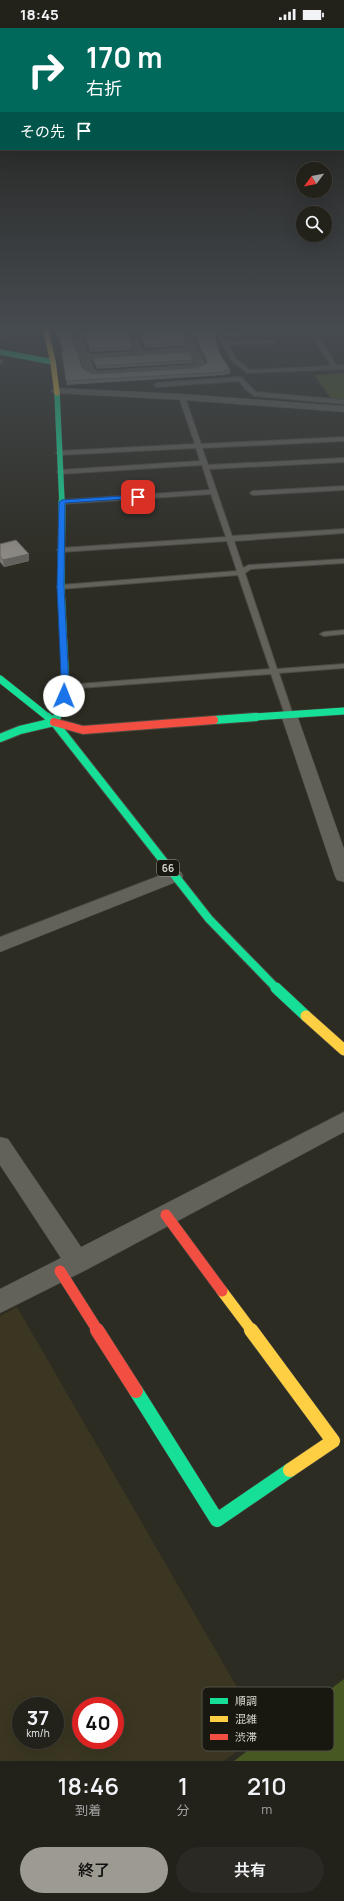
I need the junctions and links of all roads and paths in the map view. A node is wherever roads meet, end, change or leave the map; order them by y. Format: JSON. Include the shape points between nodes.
{"nodes":[{"id":1,"x":58,"y":412,"type":"edge"},
{"id":2,"x":187,"y":412,"type":"edge"},
{"id":3,"x":344,"y":439,"type":"edge"},
{"id":4,"x":198,"y":446,"type":"junction"},
{"id":5,"x":59,"y":453,"type":"junction"},
{"id":6,"x":344,"y":460,"type":"edge"},
{"id":7,"x":204,"y":465,"type":"junction"},
{"id":8,"x":60,"y":472,"type":"junction"},
{"id":9,"x":344,"y":488,"type":"edge"},
{"id":10,"x":214,"y":492,"type":"junction"},
{"id":11,"x":253,"y":493,"type":"dead end"},
{"id":12,"x":62,"y":502,"type":"junction"},
{"id":13,"x":344,"y":531,"type":"edge"},
{"id":14,"x":229,"y":538,"type":"junction"},
{"id":15,"x":61,"y":550,"type":"junction"},
{"id":16,"x":344,"y":561,"type":"edge"},
{"id":17,"x":241,"y":573,"type":"junction"},
{"id":18,"x":60,"y":587,"type":"junction"},
{"id":19,"x":344,"y":632,"type":"edge"},
{"id":20,"x":324,"y":634,"type":"dead end"},
{"id":21,"x":344,"y":666,"type":"edge"},
{"id":22,"x":274,"y":670,"type":"junction"},
{"id":23,"x":0,"y":679,"type":"edge"},
{"id":24,"x":66,"y":687,"type":"junction"},
{"id":25,"x":344,"y":711,"type":"edge"},
{"id":26,"x":289,"y":715,"type":"junction"},
{"id":27,"x":54,"y":722,"type":"junction"},
{"id":28,"x":0,"y":738,"type":"edge"},
{"id":29,"x":339,"y":847,"type":"edge"},
{"id":30,"x":174,"y":876,"type":"junction"},
{"id":31,"x":344,"y":876,"type":"edge"},
{"id":32,"x":0,"y":945,"type":"edge"},
{"id":33,"x":344,"y":1050,"type":"edge"},
{"id":34,"x":344,"y":1121,"type":"edge"},
{"id":35,"x":0,"y":1146,"type":"edge"},
{"id":36,"x":166,"y":1215,"type":"junction"},
{"id":37,"x":69,"y":1266,"type":"junction"},
{"id":38,"x":0,"y":1302,"type":"edge"}],
"edges":[{"from":1,"to":5,"type":"street"},
{"from":2,"to":4,"type":"lane"},
{"from":3,"to":4,"type":"lane"},
{"from":4,"to":5,"type":"lane"},
{"from":4,"to":7,"type":"lane"},
{"from":5,"to":8,"type":"street"},
{"from":6,"to":7,"type":"lane"},
{"from":7,"to":8,"type":"lane"},
{"from":7,"to":10,"type":"lane"},
{"from":8,"to":12,"type":"street"},
{"from":9,"to":11,"type":"lane"},
{"from":10,"to":12,"type":"lane"},
{"from":10,"to":14,"type":"lane"},
{"from":12,"to":15,"type":"street"},
{"from":13,"to":14,"type":"lane"},
{"from":14,"to":15,"type":"lane"},
{"from":14,"to":17,"type":"lane"},
{"from":15,"to":18,"type":"street"},
{"from":16,"to":17,"type":"lane","via":[[250,567]]},
{"from":17,"to":18,"type":"lane"},
{"from":17,"to":22,"type":"lane"},
{"from":18,"to":24,"type":"street"},
{"from":19,"to":20,"type":"lane"},
{"from":21,"to":22,"type":"lane"},
{"from":22,"to":24,"type":"lane"},
{"from":22,"to":26,"type":"lane"},
{"from":23,"to":27,"type":"street","number":"66"},
{"from":24,"to":27,"type":"street","via":[[64,706]]},
{"from":25,"to":26,"type":"street"},
{"from":26,"to":27,"type":"street","via":[[83,730]]},
{"from":26,"to":29,"type":"street"},
{"from":27,"to":28,"type":"street"},
{"from":27,"to":30,"type":"street","number":"66"},
{"from":29,"to":31,"type":"street"},
{"from":30,"to":32,"type":"street"},
{"from":30,"to":33,"type":"street","number":"66","via":[[209,919],[268,981]]},
{"from":34,"to":36,"type":"street"},
{"from":35,"to":37,"type":"street"},
{"from":36,"to":37,"type":"street"},
{"from":36,"to":37,"type":"street","via":[[333,1441],[217,1520]]},
{"from":37,"to":38,"type":"street"}]}
